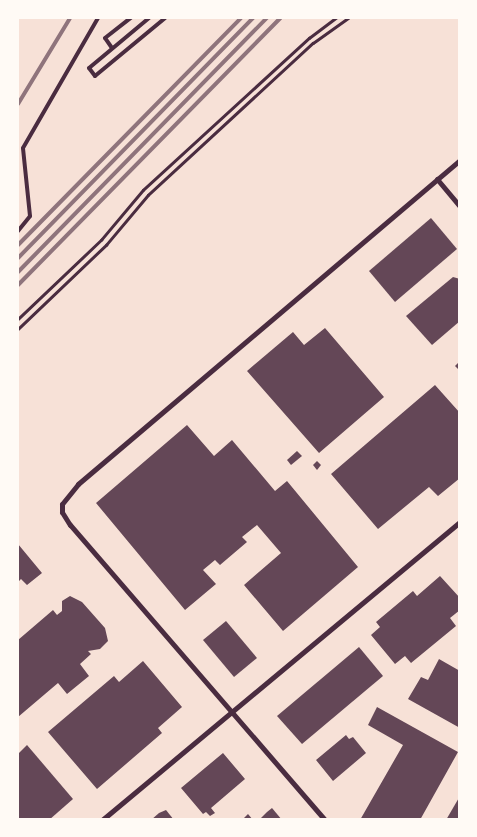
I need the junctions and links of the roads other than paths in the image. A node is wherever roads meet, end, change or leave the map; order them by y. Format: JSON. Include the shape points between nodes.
{"nodes":[{"id":1,"x":98,"y":18,"type":"edge"},
{"id":2,"x":131,"y":18,"type":"edge"},
{"id":3,"x":149,"y":18,"type":"edge"},
{"id":4,"x":165,"y":18,"type":"edge"},
{"id":5,"x":112,"y":48,"type":"junction"},
{"id":6,"x":460,"y":160,"type":"edge"},
{"id":7,"x":437,"y":179,"type":"junction"},
{"id":8,"x":460,"y":206,"type":"edge"},
{"id":9,"x":18,"y":231,"type":"edge"},
{"id":10,"x":460,"y":522,"type":"edge"},
{"id":11,"x":231,"y":712,"type":"junction"},
{"id":12,"x":102,"y":820,"type":"edge"},
{"id":13,"x":325,"y":820,"type":"edge"}],
"edges":[{"from":1,"to":9,"type":"lane","via":[[24,148],[30,216]]},
{"from":2,"to":5,"type":"lane","via":[[105,38]]},
{"from":3,"to":5,"type":"lane"},
{"from":4,"to":5,"type":"lane","via":[[95,76],[89,68]]},
{"from":6,"to":7,"type":"street"},
{"from":7,"to":8,"type":"street"},
{"from":7,"to":11,"type":"street","via":[[63,500],[62,512],[70,525]]},
{"from":10,"to":11,"type":"street"},
{"from":11,"to":12,"type":"street"},
{"from":11,"to":13,"type":"street"}]}
